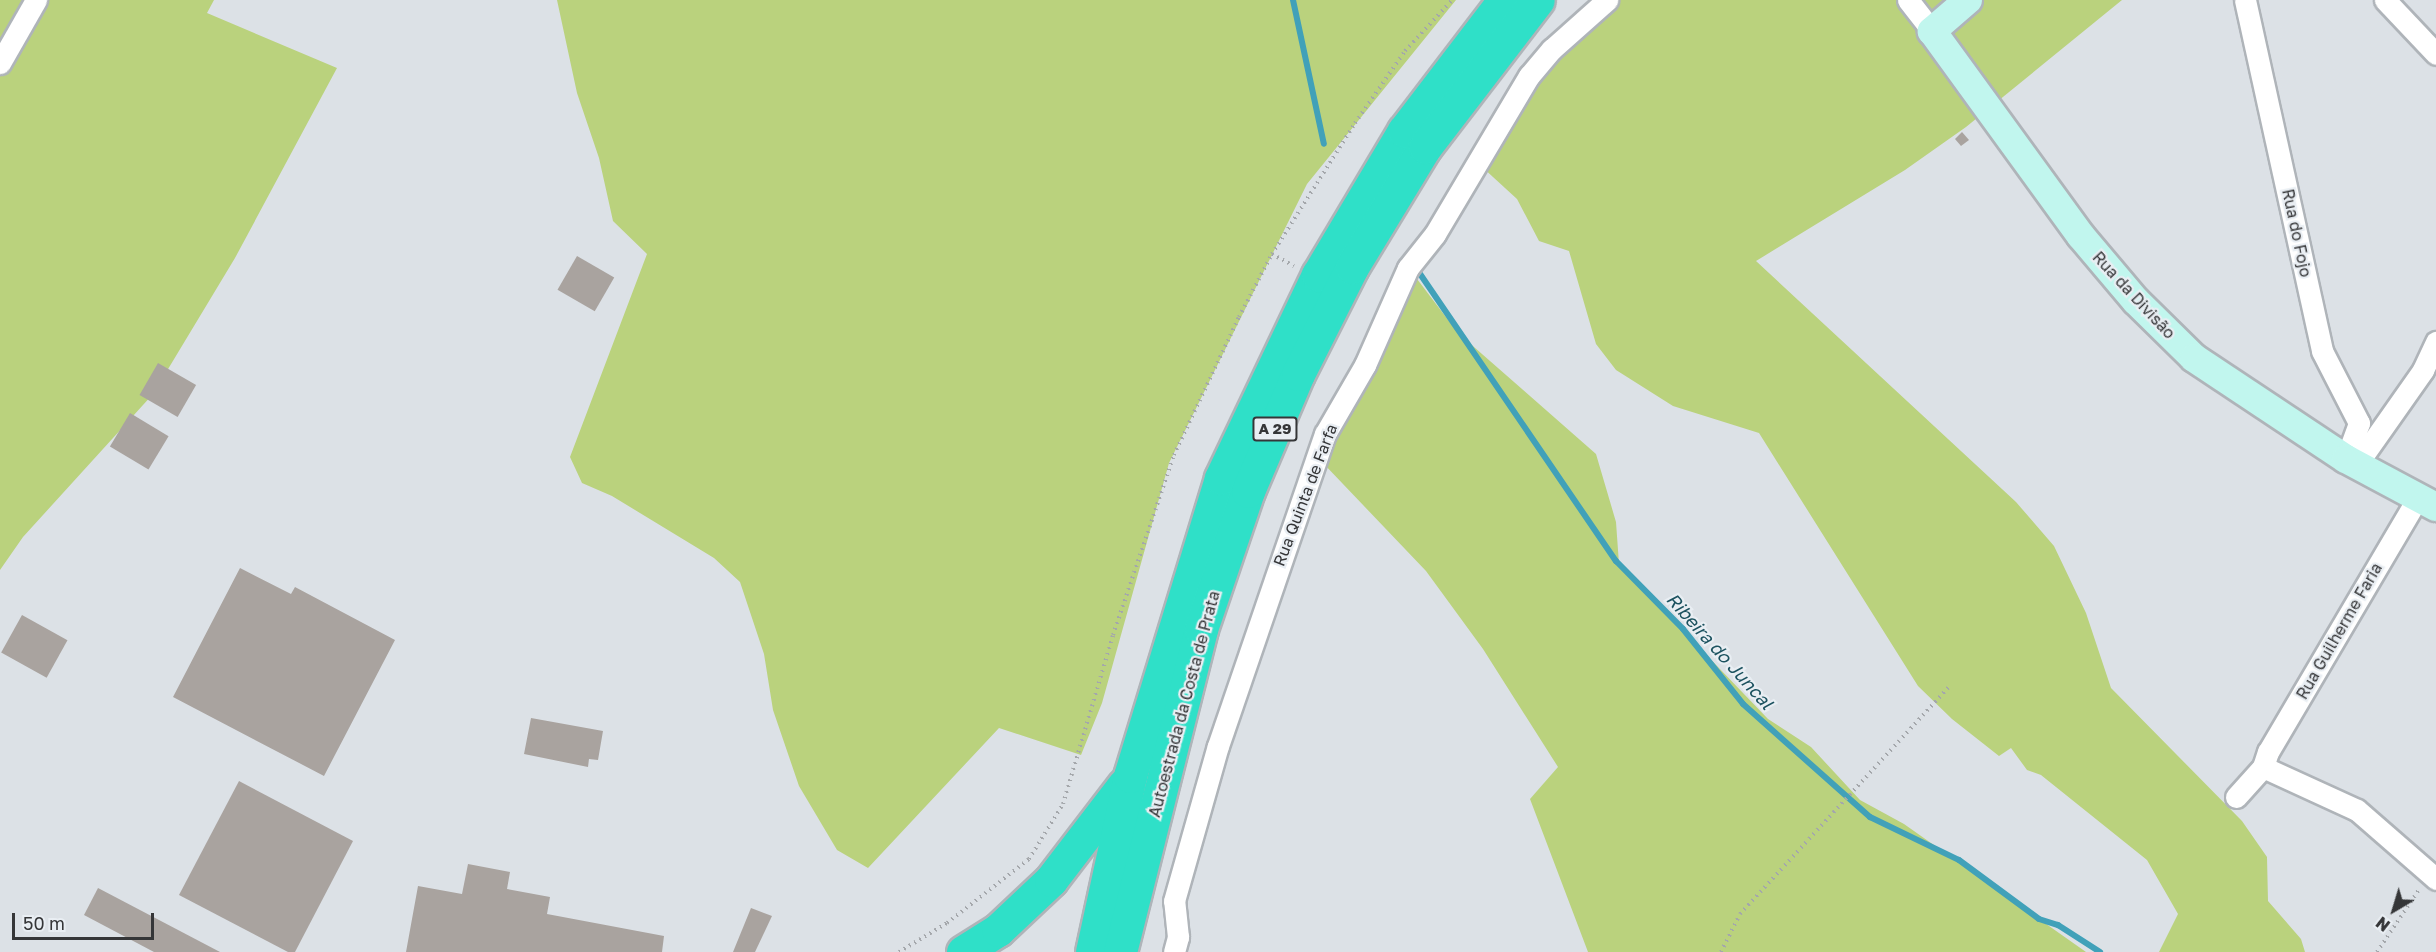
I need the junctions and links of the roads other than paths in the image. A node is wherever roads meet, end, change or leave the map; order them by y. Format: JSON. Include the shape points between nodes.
{"nodes":[{"id":1,"x":36,"y":0,"type":"edge"},
{"id":2,"x":1504,"y":0,"type":"edge"},
{"id":3,"x":1538,"y":0,"type":"edge"},
{"id":4,"x":1607,"y":0,"type":"edge"},
{"id":5,"x":1908,"y":0,"type":"edge"},
{"id":6,"x":1968,"y":0,"type":"edge"},
{"id":7,"x":2245,"y":0,"type":"edge"},
{"id":8,"x":2385,"y":0,"type":"edge"},
{"id":9,"x":1932,"y":32,"type":"junction"},
{"id":10,"x":2436,"y":54,"type":"edge"},
{"id":11,"x":0,"y":63,"type":"edge"},
{"id":12,"x":2436,"y":342,"type":"edge"},
{"id":13,"x":2351,"y":461,"type":"junction"},
{"id":14,"x":2427,"y":502,"type":"edge"},
{"id":15,"x":2263,"y":767,"type":"junction"},
{"id":16,"x":1130,"y":776,"type":"junction"},
{"id":17,"x":2236,"y":796,"type":"dead end"},
{"id":18,"x":2433,"y":877,"type":"edge"},
{"id":19,"x":963,"y":952,"type":"edge"},
{"id":20,"x":1092,"y":952,"type":"edge"},
{"id":21,"x":1120,"y":952,"type":"edge"},
{"id":22,"x":1174,"y":952,"type":"edge"}],
"edges":[{"from":1,"to":11,"type":"street"},
{"from":2,"to":16,"type":"highway","name":"Autoestrada da Costa de Prata","number":"A 29","via":[[1404,131],[1318,275],[1275,363],[1221,478]]},
{"from":3,"to":21,"type":"highway","name":"Autoestrada da Costa de Prata","number":"A 29","via":[[1425,147],[1352,267],[1298,374],[1248,491],[1201,629]]},
{"from":4,"to":22,"type":"street","name":"Rua Quinta de Farfa","via":[[1551,49],[1529,76],[1435,234],[1408,268],[1365,364],[1325,434],[1218,746],[1174,901],[1178,937]]},
{"from":5,"to":9,"type":"street","name":"Rua da Divisão"},
{"from":6,"to":9,"type":"street"},
{"from":7,"to":13,"type":"street","name":"Rua do Fojo","via":[[2322,351],[2358,423]]},
{"from":8,"to":10,"type":"street"},
{"from":9,"to":13,"type":"street","name":"Rua da Divisão","via":[[2081,236],[2136,301],[2194,357]]},
{"from":12,"to":13,"type":"street","via":[[2423,370]]},
{"from":13,"to":14,"type":"street","name":"Rua da Divisão"},
{"from":14,"to":15,"type":"street","name":"Rua Guilherme Faria","via":[[2268,752]]},
{"from":15,"to":17,"type":"street","name":"Rua Guilherme Faria"},
{"from":15,"to":18,"type":"street","via":[[2357,810]]},
{"from":16,"to":19,"type":"highway","via":[[1051,880],[998,930]]},
{"from":16,"to":20,"type":"highway","name":"Autoestrada da Costa de Prata","number":"A 29"}]}
